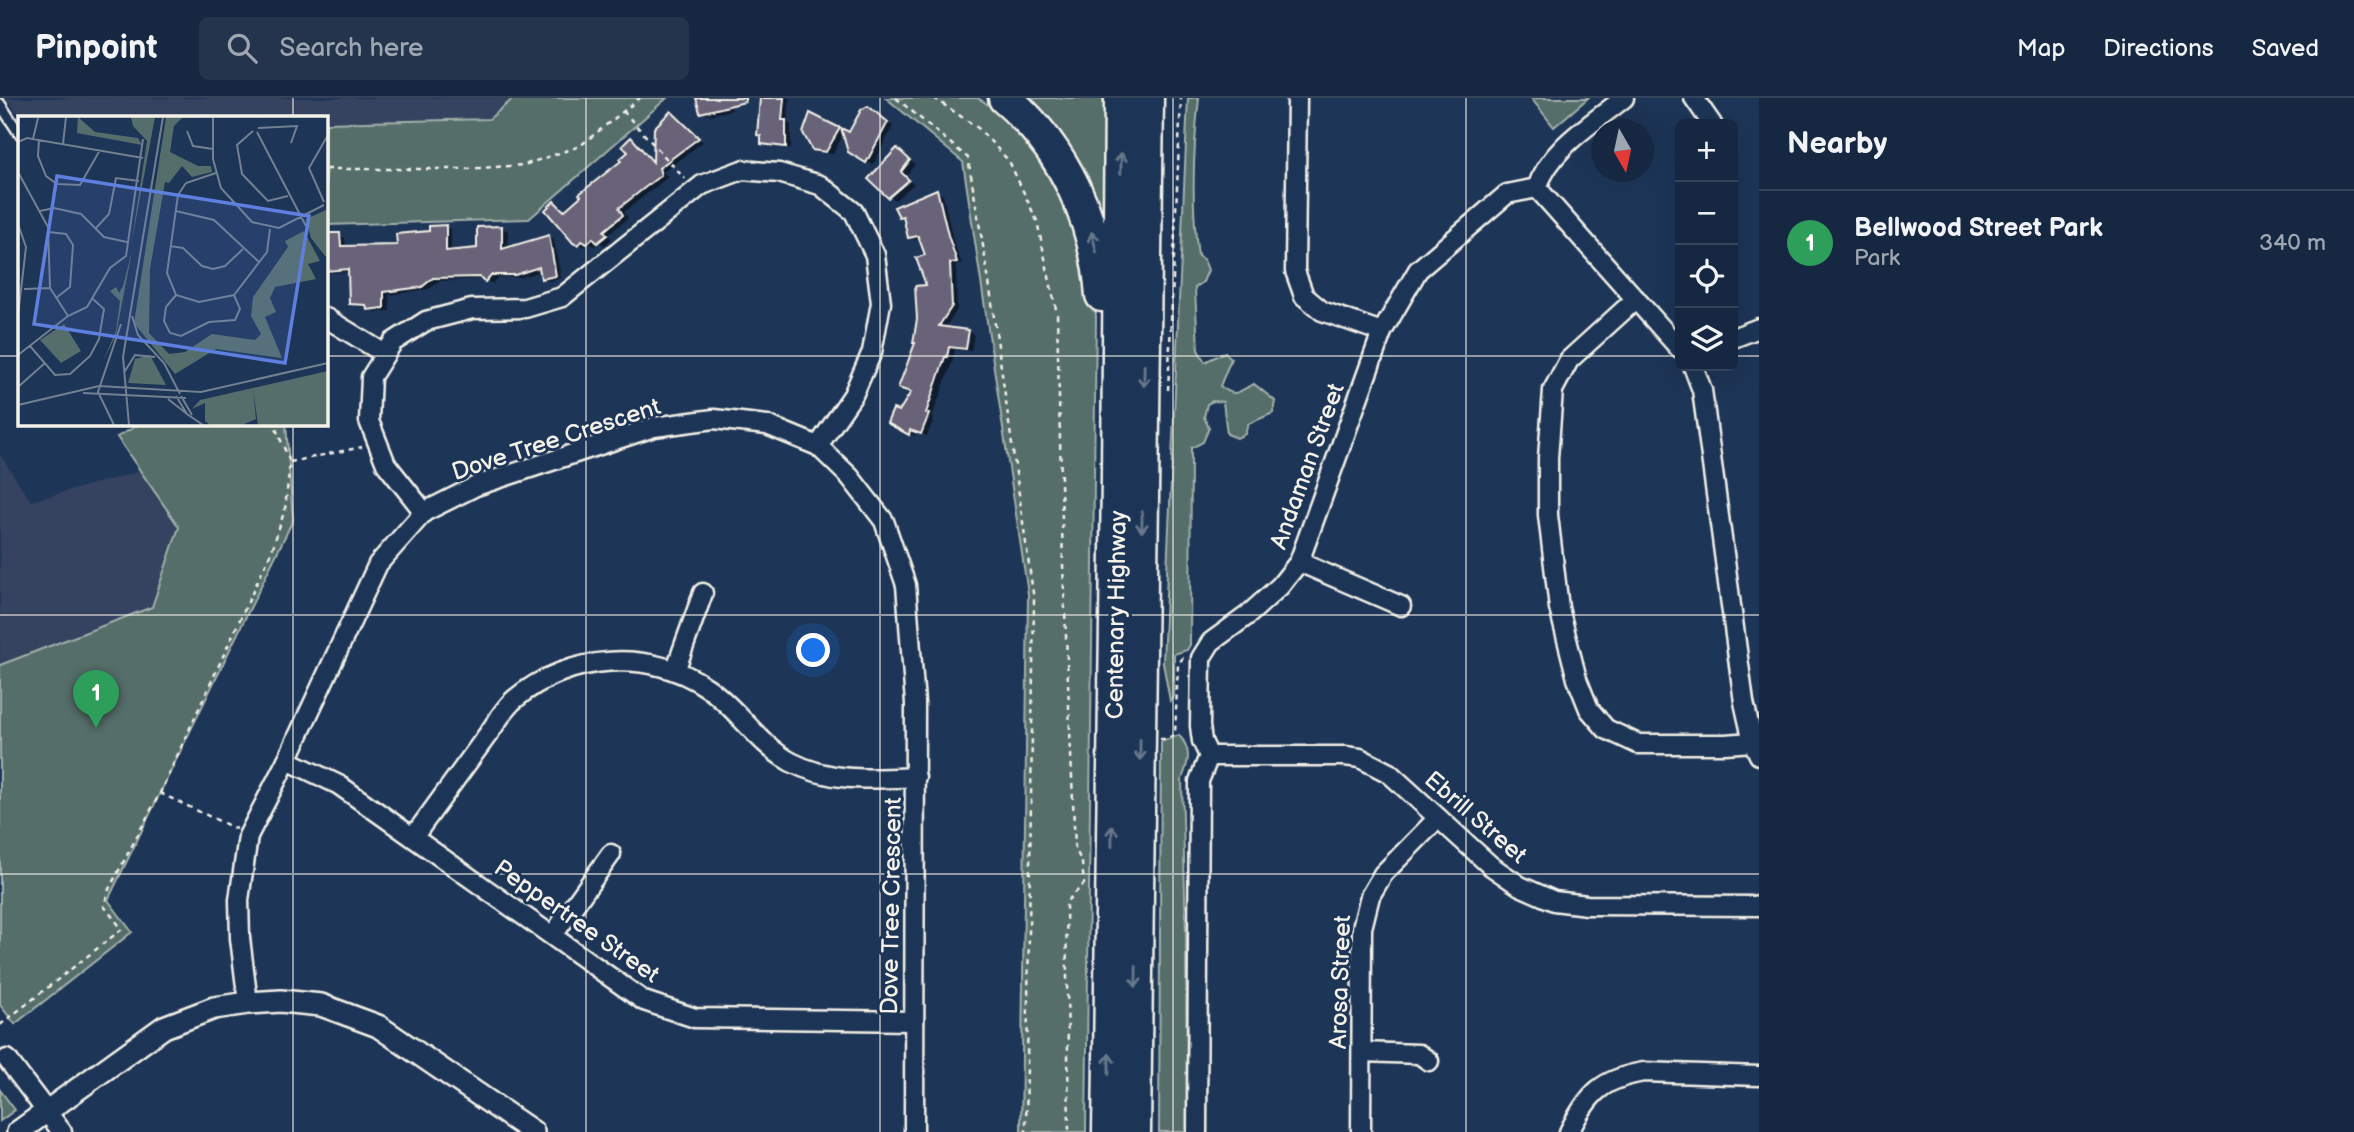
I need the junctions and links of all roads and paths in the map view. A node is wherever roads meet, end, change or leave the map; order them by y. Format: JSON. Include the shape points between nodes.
{"nodes":[{"id":1,"x":640,"y":98,"type":"edge"},
{"id":2,"x":896,"y":98,"type":"edge"},
{"id":3,"x":934,"y":98,"type":"edge"},
{"id":4,"x":1004,"y":98,"type":"edge"},
{"id":5,"x":1121,"y":98,"type":"edge"},
{"id":6,"x":1147,"y":98,"type":"edge"},
{"id":7,"x":1168,"y":98,"type":"edge"},
{"id":8,"x":1297,"y":98,"type":"edge"},
{"id":9,"x":1624,"y":98,"type":"edge"},
{"id":10,"x":1694,"y":98,"type":"edge"},
{"id":11,"x":0,"y":104,"type":"edge"},
{"id":12,"x":624,"y":111,"type":"junction"},
{"id":13,"x":1709,"y":119,"type":"edge"},
{"id":14,"x":18,"y":131,"type":"edge"},
{"id":15,"x":327,"y":169,"type":"edge"},
{"id":16,"x":1537,"y":188,"type":"junction"},
{"id":17,"x":695,"y":190,"type":"junction"},
{"id":18,"x":1636,"y":299,"type":"junction"},
{"id":19,"x":1145,"y":307,"type":"junction"},
{"id":20,"x":327,"y":319,"type":"edge"},
{"id":21,"x":1759,"y":328,"type":"edge"},
{"id":22,"x":1382,"y":332,"type":"junction"},
{"id":23,"x":1738,"y":336,"type":"edge"},
{"id":24,"x":1675,"y":343,"type":"edge"},
{"id":25,"x":385,"y":354,"type":"junction"},
{"id":26,"x":1695,"y":371,"type":"edge"},
{"id":27,"x":274,"y":425,"type":"edge"},
{"id":28,"x":376,"y":444,"type":"junction"},
{"id":29,"x":818,"y":446,"type":"junction"},
{"id":30,"x":290,"y":462,"type":"junction"},
{"id":31,"x":1118,"y":476,"type":"junction"},
{"id":32,"x":424,"y":512,"type":"junction"},
{"id":33,"x":1299,"y":562,"type":"junction"},
{"id":34,"x":703,"y":593,"type":"dead end"},
{"id":35,"x":1401,"y":606,"type":"dead end"},
{"id":36,"x":1201,"y":658,"type":"junction"},
{"id":37,"x":675,"y":671,"type":"junction"},
{"id":38,"x":1157,"y":739,"type":"dead end"},
{"id":39,"x":1756,"y":748,"type":"edge"},
{"id":40,"x":1209,"y":756,"type":"junction"},
{"id":41,"x":287,"y":760,"type":"junction"},
{"id":42,"x":916,"y":777,"type":"junction"},
{"id":43,"x":160,"y":793,"type":"junction"},
{"id":44,"x":1438,"y":818,"type":"junction"},
{"id":45,"x":248,"y":836,"type":"junction"},
{"id":46,"x":414,"y":836,"type":"junction"},
{"id":47,"x":611,"y":854,"type":"dead end"},
{"id":48,"x":1759,"y":906,"type":"edge"},
{"id":49,"x":552,"y":935,"type":"junction"},
{"id":50,"x":248,"y":1003,"type":"junction"},
{"id":51,"x":914,"y":1021,"type":"junction"},
{"id":52,"x":0,"y":1025,"type":"edge"},
{"id":53,"x":1362,"y":1052,"type":"junction"},
{"id":54,"x":4,"y":1054,"type":"edge"},
{"id":55,"x":1429,"y":1062,"type":"dead end"},
{"id":56,"x":1759,"y":1076,"type":"edge"},
{"id":57,"x":46,"y":1111,"type":"junction"},
{"id":58,"x":18,"y":1132,"type":"edge"},
{"id":59,"x":62,"y":1132,"type":"edge"},
{"id":60,"x":533,"y":1132,"type":"edge"},
{"id":61,"x":914,"y":1132,"type":"edge"},
{"id":62,"x":1026,"y":1132,"type":"edge"},
{"id":63,"x":1069,"y":1132,"type":"edge"},
{"id":64,"x":1108,"y":1132,"type":"edge"},
{"id":65,"x":1135,"y":1132,"type":"edge"},
{"id":66,"x":1197,"y":1132,"type":"edge"},
{"id":67,"x":1361,"y":1132,"type":"edge"},
{"id":68,"x":1569,"y":1132,"type":"edge"}],
"edges":[{"from":1,"to":12,"type":"path"},
{"from":2,"to":62,"type":"path","via":[[968,158],[1034,600]]},
{"from":3,"to":63,"type":"path","via":[[978,128],[1009,161],[1037,221],[1056,314],[1075,848],[1084,884],[1066,902]]},
{"from":31,"to":4,"type":"highway","one_way":true,"via":[[1105,457],[1103,306],[1090,226],[1051,149]]},
{"from":31,"to":5,"type":"highway","name":"Centenary Highway","one_way":true},
{"from":6,"to":19,"type":"highway","name":"Centenary Highway"},
{"from":7,"to":19,"type":"highway","via":[[1158,291]]},
{"from":8,"to":22,"type":"street","via":[[1295,271],[1304,296],[1322,311]]},
{"from":9,"to":16,"type":"street","via":[[1553,157]]},
{"from":10,"to":13,"type":"street"},
{"from":11,"to":14,"type":"lane"},
{"from":12,"to":15,"type":"path","via":[[580,146],[524,165]]},
{"from":12,"to":17,"type":"path"},
{"from":16,"to":18,"type":"street"},
{"from":16,"to":22,"type":"street","name":"Andaman Street","via":[[1507,194],[1418,270]]},
{"from":17,"to":25,"type":"street","via":[[562,297],[525,309],[472,309],[426,321],[393,342]]},
{"from":17,"to":29,"type":"street","via":[[742,170],[779,173],[820,185],[854,212],[875,255],[881,303],[872,352],[853,395]]},
{"from":18,"to":24,"type":"street"},
{"from":18,"to":39,"type":"street","via":[[1569,360],[1553,390],[1548,515],[1559,608],[1577,679],[1589,709],[1606,729],[1638,744]]},
{"from":19,"to":65,"type":"highway","name":"Centenary Highway","one_way":true},
{"from":20,"to":25,"type":"street"},
{"from":21,"to":23,"type":"street"},
{"from":22,"to":33,"type":"street","name":"Andaman Street"},
{"from":25,"to":28,"type":"street","via":[[371,377],[369,421]]},
{"from":26,"to":39,"type":"street","via":[[1702,390],[1744,702]]},
{"from":27,"to":30,"type":"path"},
{"from":28,"to":30,"type":"path"},
{"from":28,"to":32,"type":"street"},
{"from":29,"to":32,"type":"street","name":"Dove Tree Crescent","via":[[767,425],[714,419],[654,427],[476,486]]},
{"from":29,"to":42,"type":"street","name":"Dove Tree Crescent","via":[[850,477],[884,521],[906,585]]},
{"from":30,"to":43,"type":"path","via":[[285,509],[272,550]]},
{"from":64,"to":31,"type":"highway","name":"Centenary Highway","one_way":true},
{"from":32,"to":41,"type":"street","name":"Dove Tree Crescent","via":[[378,564]]},
{"from":33,"to":35,"type":"street"},
{"from":33,"to":36,"type":"street","name":"Andaman Street","via":[[1280,586],[1211,642]]},
{"from":34,"to":37,"type":"street"},
{"from":36,"to":38,"type":"path","via":[[1183,658],[1178,664],[1175,734]]},
{"from":36,"to":40,"type":"street","via":[[1200,726]]},
{"from":37,"to":42,"type":"street","via":[[707,687],[761,741],[792,762],[857,780]]},
{"from":37,"to":46,"type":"street","via":[[629,661],[597,662],[554,674],[514,700]]},
{"from":40,"to":44,"type":"street","name":"Ebrill Street","via":[[1360,758],[1389,773]]},
{"from":40,"to":66,"type":"street","via":[[1199,780]]},
{"from":41,"to":45,"type":"street","name":"Dove Tree Crescent"},
{"from":41,"to":46,"type":"street","name":"Peppertree Street","via":[[339,785]]},
{"from":42,"to":51,"type":"street","name":"Dove Tree Crescent"},
{"from":43,"to":45,"type":"path"},
{"from":43,"to":52,"type":"path","via":[[104,906],[122,929]]},
{"from":44,"to":48,"type":"street","name":"Ebrill Street","via":[[1490,866],[1554,901]]},
{"from":44,"to":53,"type":"street","name":"Arosa Street","via":[[1384,874],[1370,896],[1362,928]]},
{"from":45,"to":50,"type":"street","name":"Dove Tree Crescent","via":[[239,900]]},
{"from":46,"to":49,"type":"street","name":"Peppertree Street"},
{"from":47,"to":49,"type":"street"},
{"from":49,"to":51,"type":"street","name":"Peppertree Street","via":[[644,1001],[695,1018]]},
{"from":50,"to":57,"type":"street","via":[[214,1008],[164,1027]]},
{"from":50,"to":60,"type":"street","via":[[321,1005],[378,1026]]},
{"from":51,"to":61,"type":"street","name":"Dove Tree Crescent"},
{"from":53,"to":55,"type":"street","via":[[1419,1054]]},
{"from":53,"to":67,"type":"street","name":"Arosa Street"},
{"from":54,"to":57,"type":"street"},
{"from":56,"to":68,"type":"street","via":[[1626,1075],[1593,1093]]},
{"from":57,"to":58,"type":"street"},
{"from":57,"to":59,"type":"street"}]}
